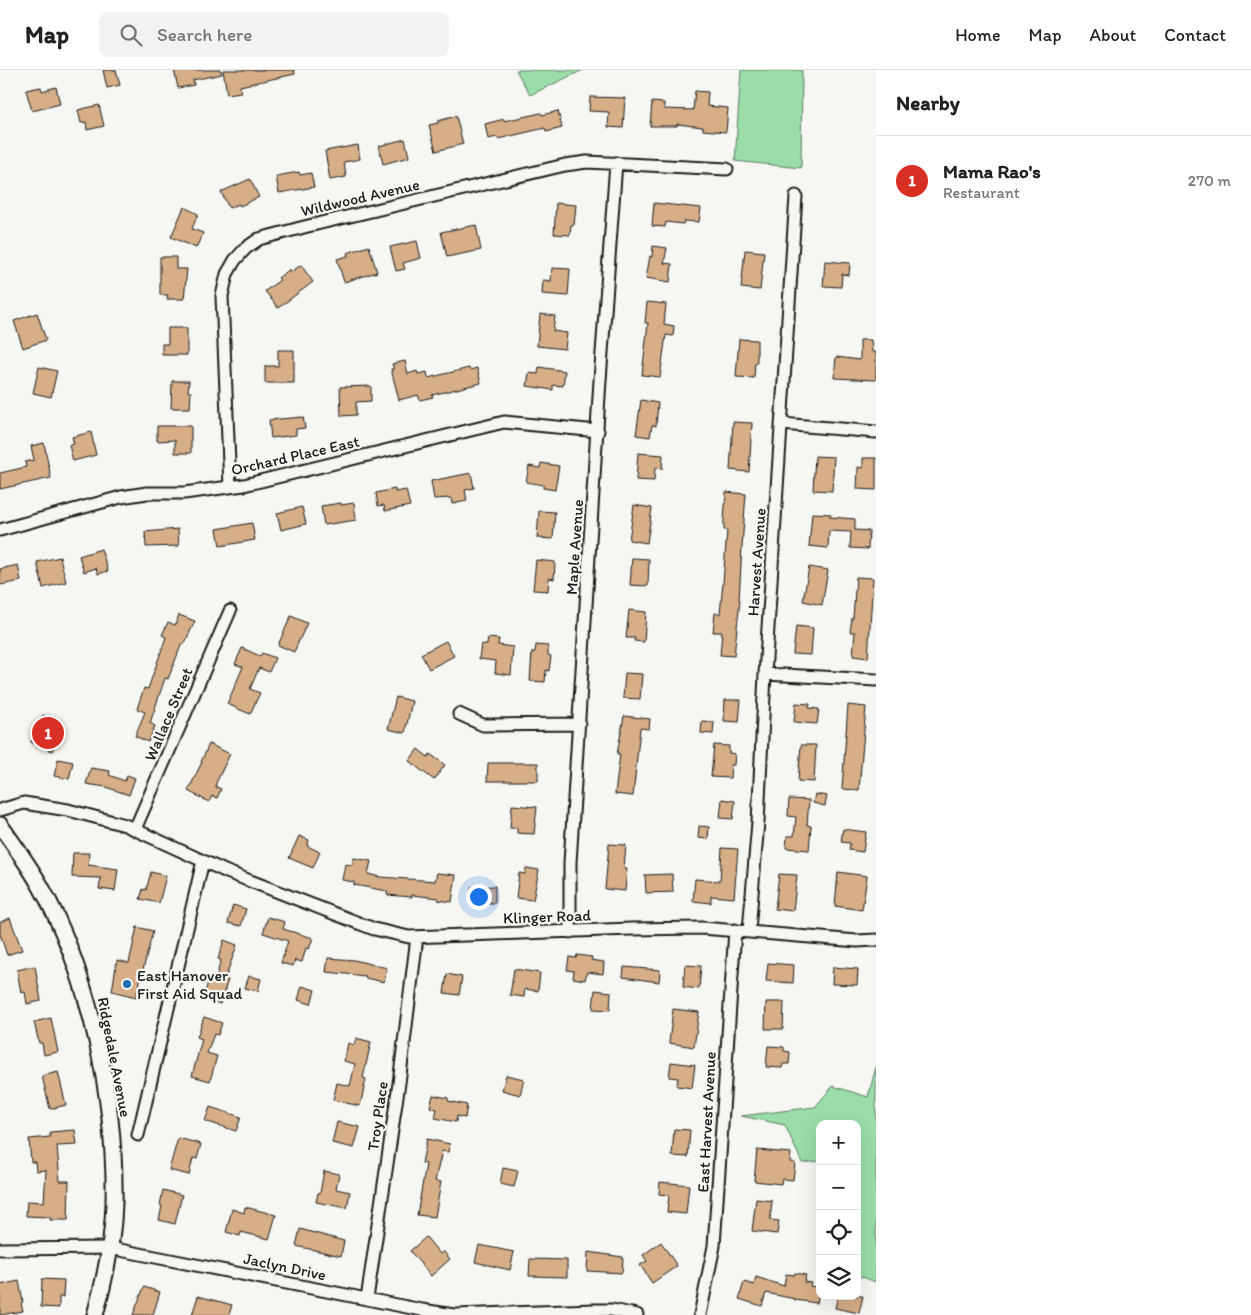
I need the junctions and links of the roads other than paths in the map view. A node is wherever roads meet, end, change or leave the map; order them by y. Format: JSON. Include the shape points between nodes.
{"nodes":[{"id":1,"x":616,"y":163,"type":"junction"},
{"id":2,"x":728,"y":169,"type":"dead end"},
{"id":3,"x":796,"y":196,"type":"dead end"},
{"id":4,"x":782,"y":424,"type":"junction"},
{"id":5,"x":598,"y":431,"type":"junction"},
{"id":6,"x":876,"y":432,"type":"edge"},
{"id":7,"x":230,"y":487,"type":"junction"},
{"id":8,"x":0,"y":530,"type":"edge"},
{"id":9,"x":230,"y":610,"type":"dead end"},
{"id":10,"x":765,"y":674,"type":"junction"},
{"id":11,"x":876,"y":680,"type":"edge"},
{"id":12,"x":459,"y":714,"type":"dead end"},
{"id":13,"x":579,"y":724,"type":"junction"},
{"id":14,"x":0,"y":810,"type":"edge"},
{"id":15,"x":0,"y":825,"type":"edge"},
{"id":16,"x":135,"y":829,"type":"junction"},
{"id":17,"x":203,"y":861,"type":"junction"},
{"id":18,"x":735,"y":930,"type":"junction"},
{"id":19,"x":749,"y":931,"type":"junction"},
{"id":20,"x":570,"y":932,"type":"junction"},
{"id":21,"x":417,"y":937,"type":"junction"},
{"id":22,"x":876,"y":940,"type":"edge"},
{"id":23,"x":138,"y":1135,"type":"dead end"},
{"id":24,"x":110,"y":1248,"type":"junction"},
{"id":25,"x":0,"y":1249,"type":"edge"},
{"id":26,"x":367,"y":1299,"type":"junction"},
{"id":27,"x":95,"y":1315,"type":"edge"},
{"id":28,"x":455,"y":1315,"type":"edge"},
{"id":29,"x":637,"y":1315,"type":"edge"},
{"id":30,"x":700,"y":1315,"type":"edge"}],
"edges":[{"from":1,"to":2,"type":"street","name":"Wildwood Avenue"},
{"from":1,"to":5,"type":"street","name":"Maple Avenue"},
{"from":1,"to":7,"type":"street","name":"Wildwood Avenue","via":[[565,165],[304,226],[259,239],[246,248],[227,274],[222,296]]},
{"from":3,"to":4,"type":"street","name":"Harvest Avenue"},
{"from":4,"to":6,"type":"street"},
{"from":4,"to":10,"type":"street","name":"Harvest Avenue"},
{"from":5,"to":7,"type":"street","name":"Orchard Place East","via":[[504,422]]},
{"from":5,"to":13,"type":"street","name":"Maple Avenue"},
{"from":7,"to":8,"type":"street","name":"Orchard Place East","via":[[120,497]]},
{"from":9,"to":16,"type":"street","name":"Wallace Street"},
{"from":10,"to":11,"type":"street"},
{"from":10,"to":19,"type":"street","name":"Harvest Avenue"},
{"from":12,"to":13,"type":"street","via":[[483,725]]},
{"from":13,"to":20,"type":"street","name":"Maple Avenue","via":[[570,863]]},
{"from":14,"to":16,"type":"street","name":"Klinger Road","via":[[24,803],[68,810]]},
{"from":15,"to":24,"type":"main road","name":"Ridgedale Avenue","via":[[23,856],[57,918],[89,1008],[112,1139],[114,1205]]},
{"from":16,"to":17,"type":"street","name":"Klinger Road"},
{"from":17,"to":21,"type":"street","name":"Klinger Road","via":[[374,929]]},
{"from":17,"to":23,"type":"street"},
{"from":18,"to":19,"type":"street","name":"Klinger Road"},
{"from":18,"to":20,"type":"street","name":"Klinger Road"},
{"from":18,"to":30,"type":"street","name":"East Harvest Avenue","via":[[714,1246]]},
{"from":19,"to":22,"type":"street","name":"Klinger Road"},
{"from":20,"to":21,"type":"street","name":"Klinger Road"},
{"from":21,"to":26,"type":"street","name":"Troy Place"},
{"from":24,"to":25,"type":"street","name":"Jaclyn Drive"},
{"from":24,"to":26,"type":"street","name":"Jaclyn Drive"},
{"from":24,"to":27,"type":"main road","name":"Ridgedale Avenue"},
{"from":26,"to":28,"type":"street","name":"Jaclyn Drive"},
{"from":28,"to":29,"type":"street","name":"Jaclyn Drive","via":[[594,1310]]}]}
